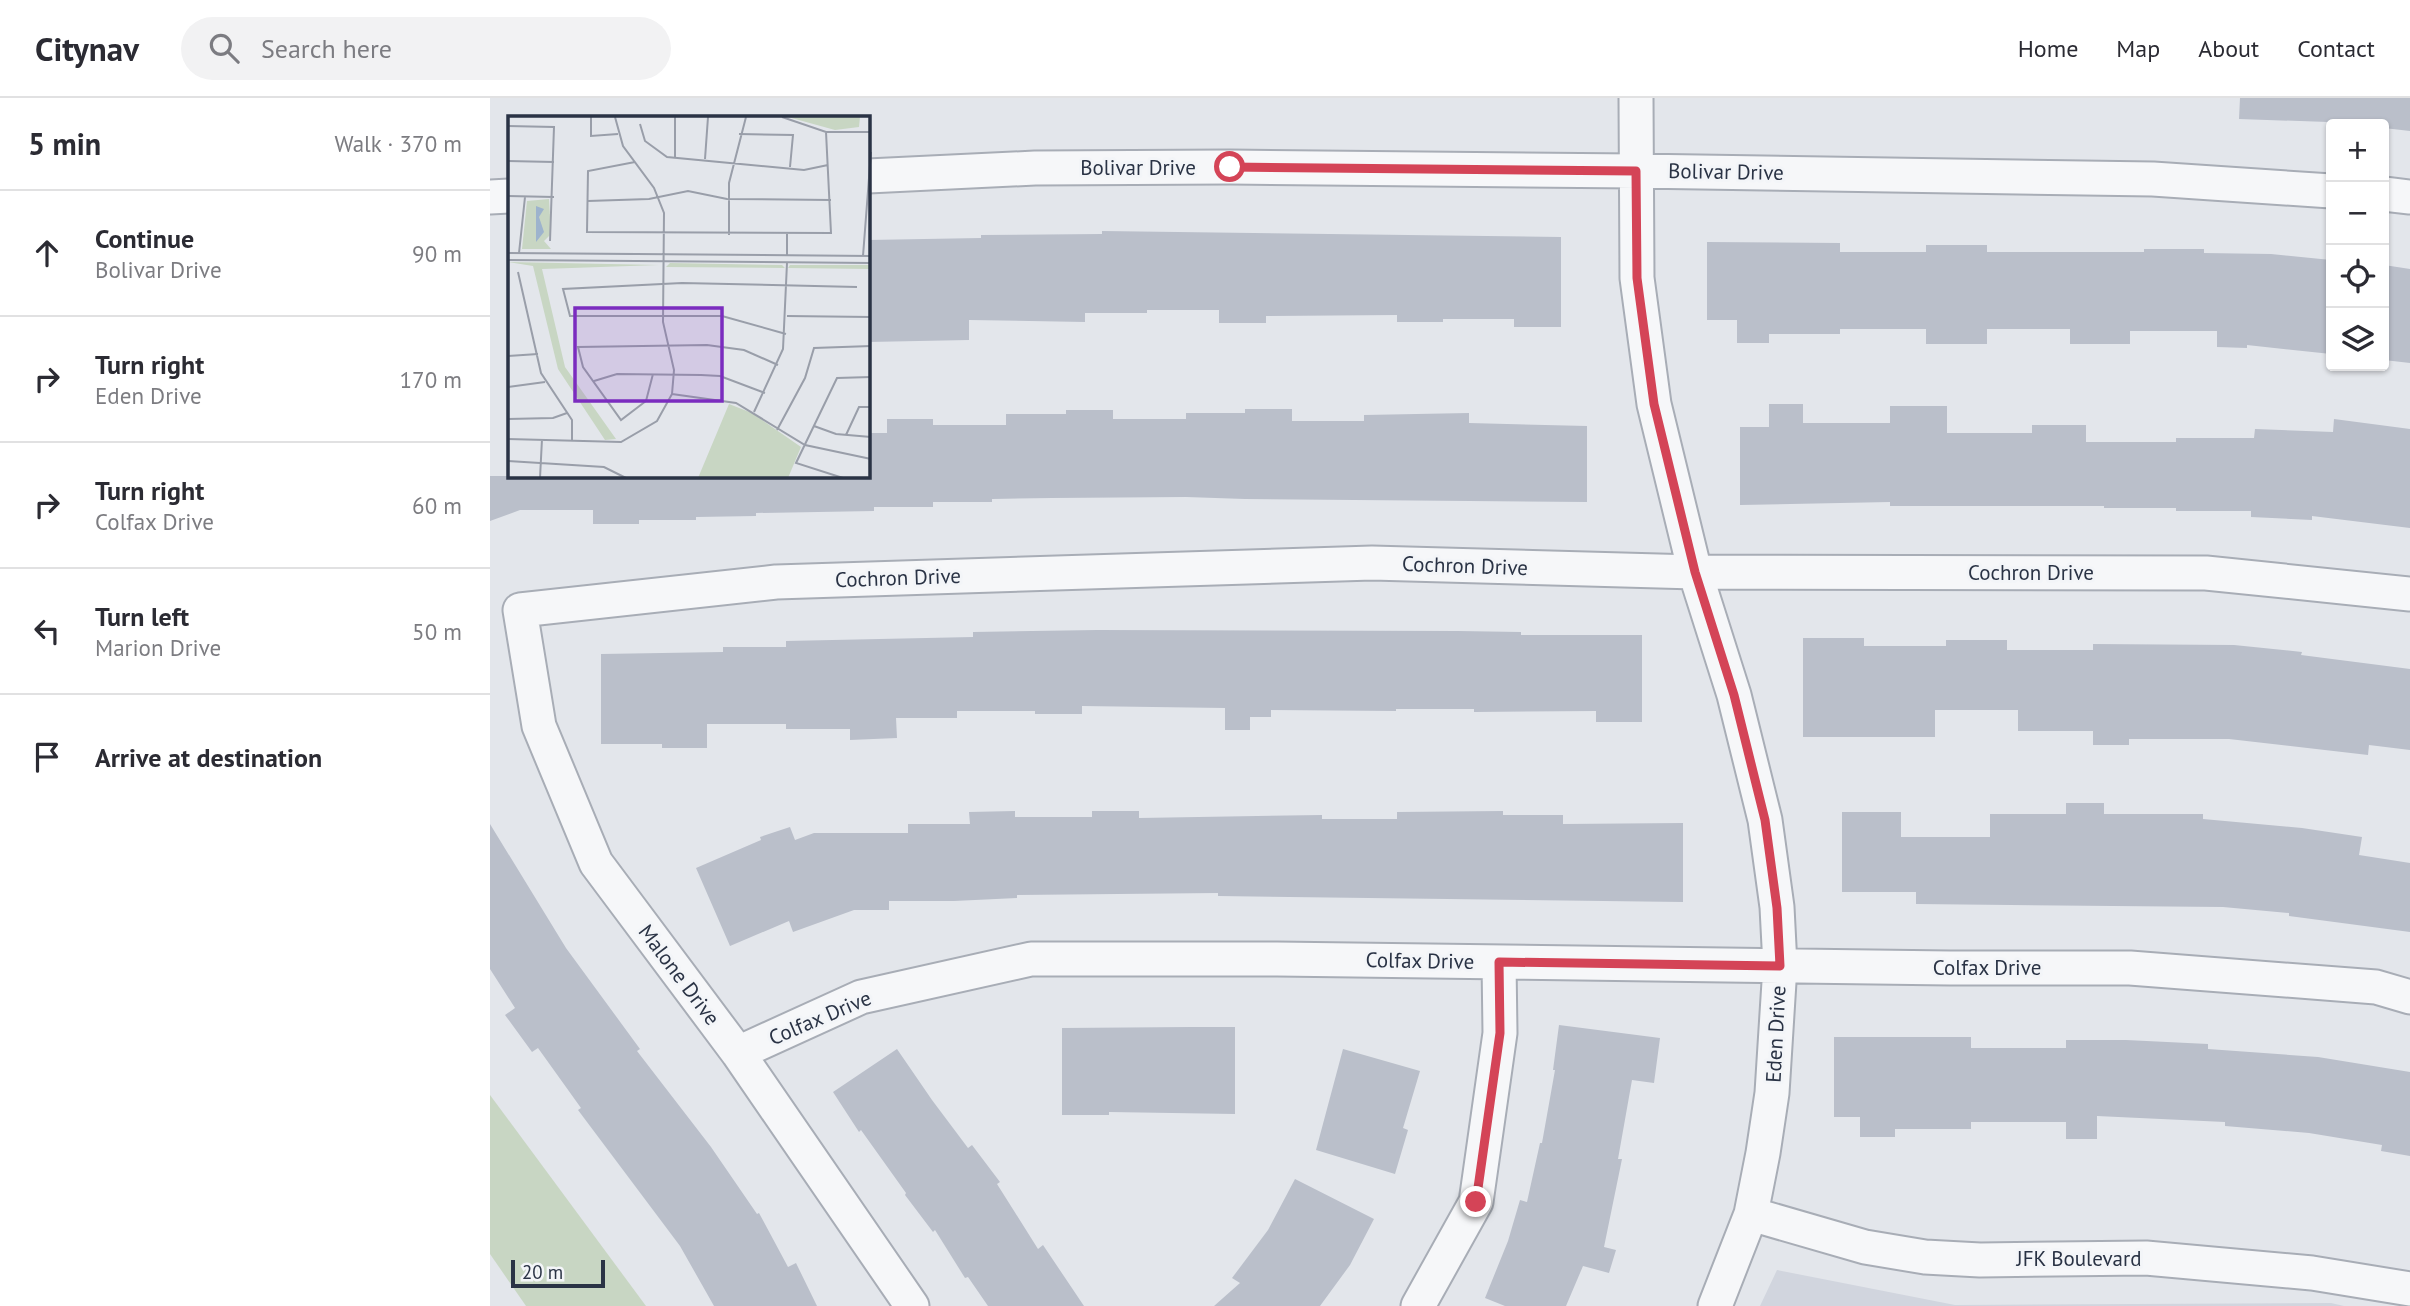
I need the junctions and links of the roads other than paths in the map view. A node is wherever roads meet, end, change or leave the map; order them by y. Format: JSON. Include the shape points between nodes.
{"nodes":[{"id":1,"x":1636,"y":98,"type":"edge"},
{"id":2,"x":1636,"y":171,"type":"junction"},
{"id":3,"x":870,"y":176,"type":"edge"},
{"id":4,"x":2326,"y":191,"type":"edge"},
{"id":5,"x":2389,"y":195,"type":"edge"},
{"id":6,"x":508,"y":196,"type":"edge"},
{"id":7,"x":490,"y":197,"type":"edge"},
{"id":8,"x":2410,"y":197,"type":"edge"},
{"id":9,"x":1695,"y":572,"type":"junction"},
{"id":10,"x":2410,"y":594,"type":"edge"},
{"id":11,"x":520,"y":610,"type":"joint"},
{"id":12,"x":1499,"y":962,"type":"junction"},
{"id":13,"x":1780,"y":966,"type":"junction"},
{"id":14,"x":2410,"y":998,"type":"edge"},
{"id":15,"x":738,"y":1053,"type":"junction"},
{"id":16,"x":1751,"y":1214,"type":"junction"},
{"id":17,"x":2410,"y":1289,"type":"edge"},
{"id":18,"x":912,"y":1306,"type":"edge"},
{"id":19,"x":1418,"y":1306,"type":"edge"},
{"id":20,"x":1715,"y":1306,"type":"edge"}],
"edges":[{"from":1,"to":2,"type":"street","name":"Eden Drive"},
{"from":2,"to":3,"type":"street","name":"Bolivar Drive","via":[[1077,168]]},
{"from":2,"to":4,"type":"street","name":"Bolivar Drive","via":[[2154,179]]},
{"from":2,"to":9,"type":"street","name":"Eden Drive","via":[[1637,278],[1654,404]]},
{"from":5,"to":8,"type":"street"},
{"from":6,"to":7,"type":"street"},
{"from":9,"to":10,"type":"street","name":"Cochron Drive","via":[[2206,573]]},
{"from":9,"to":11,"type":"street","name":"Cochron Drive","via":[[1372,563],[1031,573],[776,582]]},
{"from":9,"to":13,"type":"street","name":"Eden Drive","via":[[1734,695],[1765,820]]},
{"from":11,"to":15,"type":"street","name":"Malone Drive","via":[[539,726],[596,863]]},
{"from":12,"to":13,"type":"street","name":"Colfax Drive"},
{"from":12,"to":15,"type":"street","name":"Colfax Drive","via":[[1031,959],[861,997]]},
{"from":12,"to":19,"type":"street","via":[[1500,1033],[1476,1202]]},
{"from":13,"to":14,"type":"street","name":"Colfax Drive","via":[[2130,968],[2376,987]]},
{"from":13,"to":16,"type":"street","name":"Eden Drive","via":[[1772,1093]]},
{"from":15,"to":18,"type":"street","name":"Malone Drive"},
{"from":16,"to":17,"type":"street","name":"JFK Boulevard","via":[[1865,1247],[1925,1256],[1980,1260],[2146,1258],[2312,1273]]},
{"from":16,"to":20,"type":"street","name":"Eden Drive"}]}
